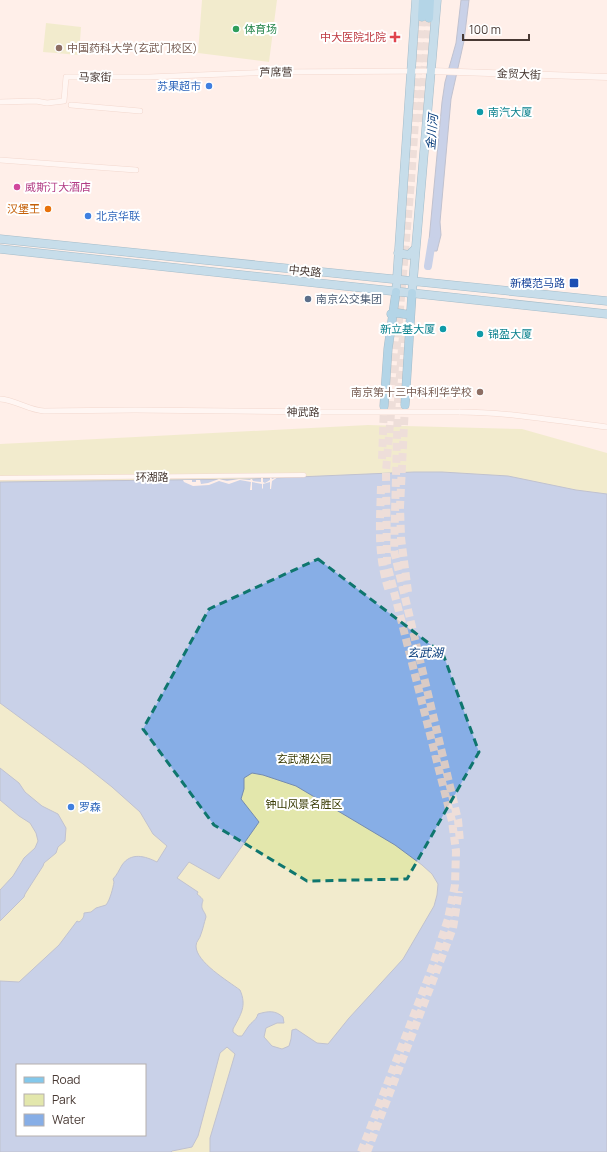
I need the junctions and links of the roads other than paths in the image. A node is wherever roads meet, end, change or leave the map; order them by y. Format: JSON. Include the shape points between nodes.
{"nodes":[{"id":1,"x":416,"y":0,"type":"edge"},
{"id":2,"x":423,"y":0,"type":"edge"},
{"id":3,"x":430,"y":0,"type":"edge"},
{"id":4,"x":437,"y":0,"type":"edge"},
{"id":5,"x":411,"y":71,"type":"junction"},
{"id":6,"x":431,"y":71,"type":"junction"},
{"id":7,"x":142,"y":77,"type":"joint"},
{"id":8,"x":607,"y":77,"type":"edge"},
{"id":9,"x":0,"y":102,"type":"edge"},
{"id":10,"x":71,"y":105,"type":"dead end"},
{"id":11,"x":140,"y":111,"type":"dead end"},
{"id":12,"x":0,"y":160,"type":"edge"},
{"id":13,"x":136,"y":170,"type":"dead end"},
{"id":14,"x":0,"y":239,"type":"edge"},
{"id":15,"x":0,"y":249,"type":"edge"},
{"id":16,"x":415,"y":249,"type":"junction"},
{"id":17,"x":398,"y":253,"type":"junction"},
{"id":18,"x":396,"y":279,"type":"junction"},
{"id":19,"x":413,"y":280,"type":"junction"},
{"id":20,"x":396,"y":292,"type":"junction"},
{"id":21,"x":412,"y":293,"type":"junction"},
{"id":22,"x":607,"y":301,"type":"edge"},
{"id":23,"x":392,"y":314,"type":"junction"},
{"id":24,"x":607,"y":314,"type":"edge"},
{"id":25,"x":410,"y":315,"type":"junction"},
{"id":26,"x":0,"y":399,"type":"edge"},
{"id":27,"x":405,"y":405,"type":"tunnel mouth"},
{"id":28,"x":384,"y":406,"type":"tunnel mouth"},
{"id":29,"x":607,"y":427,"type":"edge"},
{"id":30,"x":304,"y":475,"type":"dead end"},
{"id":31,"x":0,"y":478,"type":"edge"}],
"edges":[{"from":1,"to":5,"type":"main road"},
{"from":2,"to":3,"type":"highway","via":[[425,17]]},
{"from":4,"to":6,"type":"main road"},
{"from":5,"to":6,"type":"street","name":"芦席营"},
{"from":5,"to":7,"type":"street","name":"芦席营","via":[[275,72]]},
{"from":5,"to":17,"type":"main road"},
{"from":6,"to":8,"type":"street","name":"金贸大街"},
{"from":6,"to":16,"type":"main road"},
{"from":7,"to":9,"type":"street","name":"马家街","via":[[66,77],[64,101]]},
{"from":10,"to":11,"type":"street"},
{"from":12,"to":13,"type":"street"},
{"from":14,"to":18,"type":"main road","name":"中央路"},
{"from":15,"to":20,"type":"main road","name":"中央路"},
{"from":16,"to":17,"type":"main road","via":[[409,255]]},
{"from":16,"to":19,"type":"main road"},
{"from":17,"to":18,"type":"main road"},
{"from":18,"to":19,"type":"main road","name":"中央路"},
{"from":18,"to":20,"type":"main road"},
{"from":19,"to":21,"type":"main road"},
{"from":19,"to":22,"type":"main road","name":"中央路"},
{"from":20,"to":21,"type":"main road","name":"中央路"},
{"from":20,"to":23,"type":"highway"},
{"from":21,"to":24,"type":"main road","name":"中央路"},
{"from":21,"to":25,"type":"highway"},
{"from":23,"to":25,"type":"highway"},
{"from":23,"to":28,"type":"highway"},
{"from":25,"to":27,"type":"highway"},
{"from":26,"to":29,"type":"street","name":"神武路","bridge":true,"via":[[44,411],[483,412]]},
{"from":30,"to":31,"type":"street","name":"环湖路"}]}
